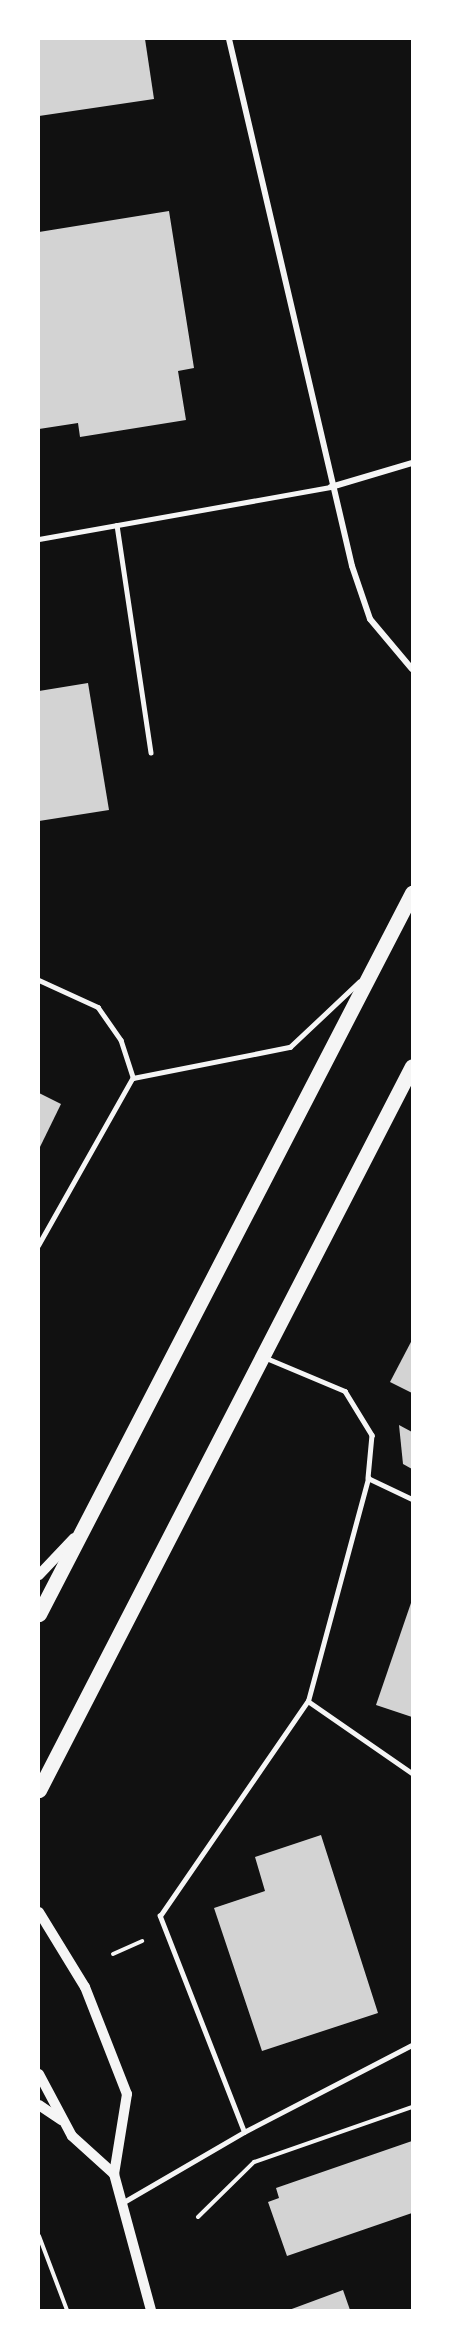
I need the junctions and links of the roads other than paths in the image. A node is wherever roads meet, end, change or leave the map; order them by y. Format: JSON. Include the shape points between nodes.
{"nodes":[{"id":1,"x":229,"y":39,"type":"edge"},
{"id":2,"x":412,"y":463,"type":"edge"},
{"id":3,"x":331,"y":487,"type":"junction"},
{"id":4,"x":117,"y":525,"type":"junction"},
{"id":5,"x":39,"y":539,"type":"edge"},
{"id":6,"x":412,"y":669,"type":"edge"},
{"id":7,"x":151,"y":752,"type":"dead end"},
{"id":8,"x":412,"y":893,"type":"edge"},
{"id":9,"x":372,"y":970,"type":"junction"},
{"id":10,"x":39,"y":980,"type":"edge"},
{"id":11,"x":412,"y":1066,"type":"edge"},
{"id":12,"x":133,"y":1077,"type":"junction"},
{"id":13,"x":39,"y":1245,"type":"edge"},
{"id":14,"x":262,"y":1356,"type":"junction"},
{"id":15,"x":368,"y":1478,"type":"junction"},
{"id":16,"x":412,"y":1499,"type":"edge"},
{"id":17,"x":83,"y":1530,"type":"junction"},
{"id":18,"x":39,"y":1575,"type":"edge"},
{"id":19,"x":39,"y":1614,"type":"edge"},
{"id":20,"x":308,"y":1701,"type":"junction"},
{"id":21,"x":412,"y":1773,"type":"edge"},
{"id":22,"x":39,"y":1790,"type":"edge"},
{"id":23,"x":39,"y":1912,"type":"edge"},
{"id":24,"x":412,"y":2045,"type":"edge"},
{"id":25,"x":39,"y":2074,"type":"edge"},
{"id":26,"x":39,"y":2105,"type":"edge"},
{"id":27,"x":63,"y":2122,"type":"junction"},
{"id":28,"x":244,"y":2132,"type":"junction"},
{"id":29,"x":114,"y":2174,"type":"junction"},
{"id":30,"x":122,"y":2203,"type":"junction"},
{"id":31,"x":151,"y":2310,"type":"edge"}],
"edges":[{"from":1,"to":3,"type":"street"},
{"from":2,"to":3,"type":"street"},
{"from":3,"to":4,"type":"lane"},
{"from":3,"to":6,"type":"street","via":[[370,619]]},
{"from":4,"to":5,"type":"lane"},
{"from":4,"to":7,"type":"lane"},
{"from":8,"to":9,"type":"main road"},
{"from":9,"to":12,"type":"lane","via":[[290,1047]]},
{"from":9,"to":17,"type":"main road"},
{"from":10,"to":12,"type":"lane","via":[[98,1007],[121,1040]]},
{"from":11,"to":14,"type":"main road"},
{"from":12,"to":13,"type":"lane"},
{"from":14,"to":15,"type":"lane","via":[[345,1391],[372,1435]]},
{"from":14,"to":22,"type":"main road"},
{"from":15,"to":16,"type":"lane"},
{"from":15,"to":20,"type":"lane"},
{"from":17,"to":18,"type":"street"},
{"from":17,"to":19,"type":"main road"},
{"from":20,"to":21,"type":"lane"},
{"from":20,"to":28,"type":"lane","via":[[160,1916]]},
{"from":23,"to":29,"type":"street","via":[[85,1987],[127,2094]]},
{"from":24,"to":28,"type":"lane"},
{"from":25,"to":27,"type":"street"},
{"from":26,"to":27,"type":"street"},
{"from":27,"to":29,"type":"street","via":[[72,2136]]},
{"from":28,"to":30,"type":"lane"},
{"from":29,"to":30,"type":"street"},
{"from":30,"to":31,"type":"street"}]}
